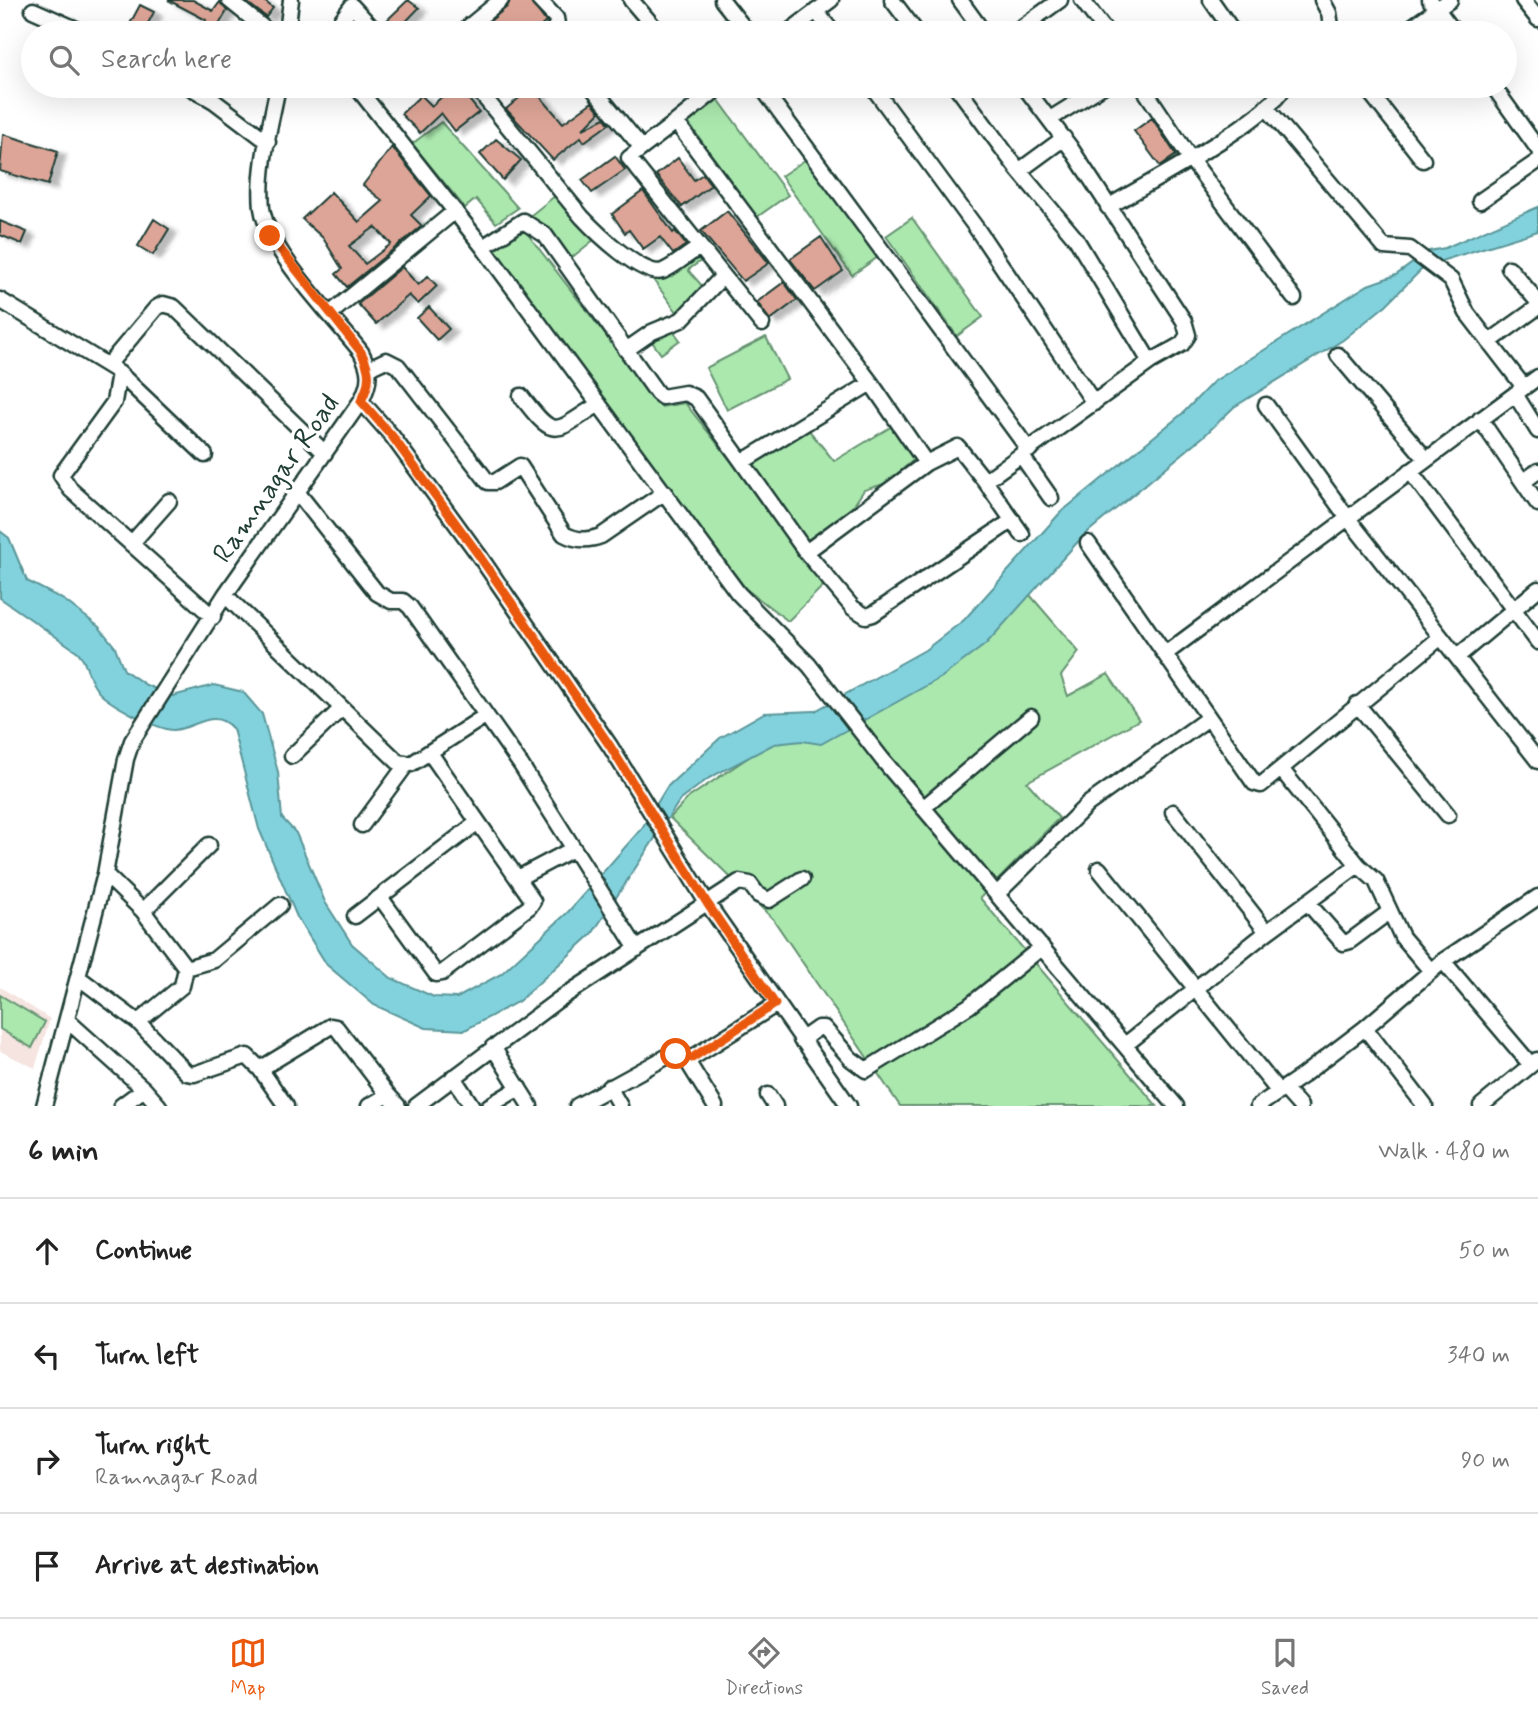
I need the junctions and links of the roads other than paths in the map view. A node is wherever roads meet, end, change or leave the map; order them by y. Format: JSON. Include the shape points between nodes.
{"nodes":[{"id":1,"x":229,"y":0,"type":"edge"},
{"id":2,"x":291,"y":0,"type":"edge"},
{"id":3,"x":501,"y":0,"type":"edge"},
{"id":4,"x":539,"y":0,"type":"edge"},
{"id":5,"x":631,"y":0,"type":"edge"},
{"id":6,"x":722,"y":0,"type":"edge"},
{"id":7,"x":831,"y":0,"type":"edge"},
{"id":8,"x":892,"y":0,"type":"edge"},
{"id":9,"x":960,"y":0,"type":"edge"},
{"id":10,"x":1060,"y":0,"type":"edge"},
{"id":11,"x":1082,"y":0,"type":"edge"},
{"id":12,"x":1211,"y":0,"type":"edge"},
{"id":13,"x":1322,"y":0,"type":"edge"},
{"id":14,"x":1523,"y":0,"type":"edge"},
{"id":15,"x":355,"y":3,"type":"edge"},
{"id":16,"x":1439,"y":3,"type":"edge"},
{"id":17,"x":33,"y":10,"type":"dead end"},
{"id":18,"x":816,"y":11,"type":"junction"},
{"id":19,"x":1538,"y":19,"type":"edge"},
{"id":20,"x":58,"y":21,"type":"edge"},
{"id":21,"x":255,"y":21,"type":"edge"},
{"id":22,"x":288,"y":21,"type":"edge"},
{"id":23,"x":341,"y":21,"type":"edge"},
{"id":24,"x":368,"y":21,"type":"edge"},
{"id":25,"x":476,"y":21,"type":"edge"},
{"id":26,"x":556,"y":21,"type":"edge"},
{"id":27,"x":649,"y":21,"type":"edge"},
{"id":28,"x":739,"y":21,"type":"edge"},
{"id":29,"x":803,"y":21,"type":"edge"},
{"id":30,"x":824,"y":21,"type":"edge"},
{"id":31,"x":908,"y":21,"type":"edge"},
{"id":32,"x":975,"y":21,"type":"edge"},
{"id":33,"x":1031,"y":21,"type":"edge"},
{"id":34,"x":1098,"y":21,"type":"edge"},
{"id":35,"x":1226,"y":21,"type":"edge"},
{"id":36,"x":1329,"y":21,"type":"edge"},
{"id":37,"x":1417,"y":21,"type":"edge"},
{"id":38,"x":1449,"y":21,"type":"edge"},
{"id":39,"x":209,"y":98,"type":"edge"},
{"id":40,"x":276,"y":98,"type":"edge"},
{"id":41,"x":366,"y":98,"type":"edge"},
{"id":42,"x":485,"y":98,"type":"edge"},
{"id":43,"x":602,"y":98,"type":"edge"},
{"id":44,"x":701,"y":98,"type":"edge"},
{"id":45,"x":770,"y":98,"type":"edge"},
{"id":46,"x":881,"y":98,"type":"edge"},
{"id":47,"x":965,"y":98,"type":"edge"},
{"id":48,"x":1033,"y":98,"type":"edge"},
{"id":49,"x":1084,"y":98,"type":"edge"},
{"id":50,"x":1150,"y":98,"type":"edge"},
{"id":51,"x":1277,"y":98,"type":"edge"},
{"id":52,"x":1374,"y":98,"type":"edge"},
{"id":53,"x":1502,"y":98,"type":"edge"},
{"id":54,"x":1266,"y":107,"type":"junction"},
{"id":55,"x":1050,"y":119,"type":"junction"},
{"id":56,"x":676,"y":122,"type":"junction"},
{"id":57,"x":1064,"y":138,"type":"junction"},
{"id":58,"x":268,"y":142,"type":"junction"},
{"id":59,"x":642,"y":148,"type":"junction"},
{"id":60,"x":1538,"y":149,"type":"edge"},
{"id":61,"x":1190,"y":158,"type":"junction"},
{"id":62,"x":1423,"y":160,"type":"dead end"},
{"id":63,"x":1538,"y":161,"type":"edge"},
{"id":64,"x":1019,"y":171,"type":"junction"},
{"id":65,"x":1480,"y":201,"type":"dead end"},
{"id":66,"x":1108,"y":207,"type":"junction"},
{"id":67,"x":455,"y":211,"type":"junction"},
{"id":68,"x":483,"y":247,"type":"junction"},
{"id":69,"x":700,"y":247,"type":"junction"},
{"id":70,"x":1509,"y":268,"type":"dead end"},
{"id":71,"x":723,"y":276,"type":"junction"},
{"id":72,"x":1294,"y":298,"type":"dead end"},
{"id":73,"x":0,"y":300,"type":"edge"},
{"id":74,"x":1538,"y":305,"type":"edge"},
{"id":75,"x":331,"y":313,"type":"junction"},
{"id":76,"x":762,"y":324,"type":"dead end"},
{"id":77,"x":1489,"y":342,"type":"junction"},
{"id":78,"x":626,"y":351,"type":"junction"},
{"id":79,"x":1338,"y":355,"type":"dead end"},
{"id":80,"x":1150,"y":362,"type":"junction"},
{"id":81,"x":369,"y":368,"type":"junction"},
{"id":82,"x":114,"y":369,"type":"junction"},
{"id":83,"x":1538,"y":377,"type":"edge"},
{"id":84,"x":871,"y":383,"type":"junction"},
{"id":85,"x":1519,"y":391,"type":"junction"},
{"id":86,"x":521,"y":396,"type":"dead end"},
{"id":87,"x":361,"y":401,"type":"junction"},
{"id":88,"x":1094,"y":403,"type":"junction"},
{"id":89,"x":599,"y":404,"type":"junction"},
{"id":90,"x":1266,"y":405,"type":"dead end"},
{"id":91,"x":1480,"y":419,"type":"junction"},
{"id":92,"x":1538,"y":431,"type":"edge"},
{"id":93,"x":325,"y":453,"type":"junction"},
{"id":94,"x":1025,"y":453,"type":"junction"},
{"id":95,"x":205,"y":456,"type":"dead end"},
{"id":96,"x":1426,"y":459,"type":"junction"},
{"id":97,"x":742,"y":462,"type":"junction"},
{"id":98,"x":926,"y":463,"type":"junction"},
{"id":99,"x":1410,"y":471,"type":"junction"},
{"id":100,"x":1538,"y":471,"type":"edge"},
{"id":101,"x":985,"y":481,"type":"junction"},
{"id":102,"x":1523,"y":482,"type":"junction"},
{"id":103,"x":665,"y":492,"type":"junction"},
{"id":104,"x":298,"y":493,"type":"junction"},
{"id":105,"x":1051,"y":498,"type":"dead end"},
{"id":106,"x":169,"y":501,"type":"dead end"},
{"id":107,"x":1538,"y":504,"type":"edge"},
{"id":108,"x":1348,"y":517,"type":"junction"},
{"id":109,"x":1013,"y":520,"type":"junction"},
{"id":110,"x":1022,"y":534,"type":"dead end"},
{"id":111,"x":1088,"y":543,"type":"dead end"},
{"id":112,"x":131,"y":544,"type":"junction"},
{"id":113,"x":806,"y":552,"type":"junction"},
{"id":114,"x":1538,"y":589,"type":"edge"},
{"id":115,"x":225,"y":595,"type":"junction"},
{"id":116,"x":1514,"y":610,"type":"junction"},
{"id":117,"x":213,"y":617,"type":"junction"},
{"id":118,"x":1441,"y":637,"type":"junction"},
{"id":119,"x":1538,"y":642,"type":"edge"},
{"id":120,"x":1165,"y":654,"type":"junction"},
{"id":121,"x":1457,"y":657,"type":"junction"},
{"id":122,"x":1357,"y":704,"type":"junction"},
{"id":123,"x":341,"y":709,"type":"junction"},
{"id":124,"x":485,"y":716,"type":"junction"},
{"id":125,"x":1031,"y":718,"type":"dead end"},
{"id":126,"x":1207,"y":719,"type":"junction"},
{"id":127,"x":430,"y":752,"type":"junction"},
{"id":128,"x":292,"y":756,"type":"dead end"},
{"id":129,"x":1538,"y":761,"type":"edge"},
{"id":130,"x":406,"y":765,"type":"junction"},
{"id":131,"x":1281,"y":769,"type":"junction"},
{"id":132,"x":923,"y":808,"type":"junction"},
{"id":133,"x":1172,"y":812,"type":"dead end"},
{"id":134,"x":1448,"y":815,"type":"dead end"},
{"id":135,"x":478,"y":822,"type":"junction"},
{"id":136,"x":362,"y":825,"type":"dead end"},
{"id":137,"x":209,"y":845,"type":"dead end"},
{"id":138,"x":573,"y":849,"type":"junction"},
{"id":139,"x":1358,"y":865,"type":"junction"},
{"id":140,"x":1099,"y":869,"type":"dead end"},
{"id":141,"x":104,"y":874,"type":"junction"},
{"id":142,"x":518,"y":878,"type":"junction"},
{"id":143,"x":802,"y":879,"type":"dead end"},
{"id":144,"x":997,"y":894,"type":"junction"},
{"id":145,"x":380,"y":897,"type":"junction"},
{"id":146,"x":1538,"y":897,"type":"edge"},
{"id":147,"x":1307,"y":902,"type":"junction"},
{"id":148,"x":707,"y":903,"type":"junction"},
{"id":149,"x":279,"y":905,"type":"dead end"},
{"id":150,"x":143,"y":911,"type":"junction"},
{"id":151,"x":1389,"y":912,"type":"junction"},
{"id":152,"x":355,"y":916,"type":"dead end"},
{"id":153,"x":1267,"y":932,"type":"junction"},
{"id":154,"x":1042,"y":947,"type":"junction"},
{"id":155,"x":637,"y":949,"type":"junction"},
{"id":156,"x":1443,"y":961,"type":"junction"},
{"id":157,"x":186,"y":968,"type":"junction"},
{"id":158,"x":1431,"y":971,"type":"junction"},
{"id":159,"x":78,"y":977,"type":"junction"},
{"id":160,"x":1197,"y":991,"type":"junction"},
{"id":161,"x":775,"y":1004,"type":"junction"},
{"id":162,"x":68,"y":1021,"type":"junction"},
{"id":163,"x":138,"y":1022,"type":"junction"},
{"id":164,"x":1365,"y":1028,"type":"junction"},
{"id":165,"x":801,"y":1040,"type":"junction"},
{"id":166,"x":1125,"y":1045,"type":"junction"},
{"id":167,"x":493,"y":1047,"type":"junction"},
{"id":168,"x":692,"y":1058,"type":"junction"},
{"id":169,"x":1534,"y":1062,"type":"edge"},
{"id":170,"x":260,"y":1069,"type":"junction"},
{"id":171,"x":453,"y":1077,"type":"junction"},
{"id":172,"x":609,"y":1087,"type":"junction"},
{"id":173,"x":519,"y":1088,"type":"junction"},
{"id":174,"x":144,"y":1089,"type":"junction"},
{"id":175,"x":1281,"y":1090,"type":"junction"},
{"id":176,"x":393,"y":1100,"type":"edge"},
{"id":177,"x":44,"y":1106,"type":"edge"},
{"id":178,"x":121,"y":1106,"type":"edge"},
{"id":179,"x":159,"y":1106,"type":"edge"},
{"id":180,"x":286,"y":1106,"type":"edge"},
{"id":181,"x":369,"y":1106,"type":"edge"},
{"id":182,"x":416,"y":1106,"type":"edge"},
{"id":183,"x":472,"y":1106,"type":"edge"},
{"id":184,"x":489,"y":1106,"type":"edge"},
{"id":185,"x":530,"y":1106,"type":"edge"},
{"id":186,"x":577,"y":1106,"type":"edge"},
{"id":187,"x":620,"y":1106,"type":"edge"},
{"id":188,"x":715,"y":1106,"type":"edge"},
{"id":189,"x":849,"y":1106,"type":"edge"},
{"id":190,"x":1176,"y":1106,"type":"edge"},
{"id":191,"x":1258,"y":1106,"type":"edge"},
{"id":192,"x":1300,"y":1106,"type":"edge"},
{"id":193,"x":1425,"y":1106,"type":"edge"},
{"id":194,"x":1481,"y":1106,"type":"edge"}],
"edges":[{"from":1,"to":21,"type":"street"},
{"from":2,"to":22,"type":"street"},
{"from":3,"to":25,"type":"street"},
{"from":4,"to":26,"type":"street"},
{"from":5,"to":27,"type":"street"},
{"from":6,"to":28,"type":"street"},
{"from":7,"to":18,"type":"street"},
{"from":8,"to":31,"type":"street"},
{"from":9,"to":32,"type":"street"},
{"from":10,"to":33,"type":"street"},
{"from":11,"to":34,"type":"street"},
{"from":12,"to":35,"type":"street"},
{"from":13,"to":36,"type":"street"},
{"from":14,"to":19,"type":"street"},
{"from":15,"to":23,"type":"street"},
{"from":15,"to":24,"type":"street"},
{"from":16,"to":37,"type":"street"},
{"from":16,"to":38,"type":"street"},
{"from":17,"to":20,"type":"street"},
{"from":18,"to":29,"type":"street"},
{"from":18,"to":30,"type":"street"},
{"from":39,"to":58,"type":"street"},
{"from":40,"to":58,"type":"street"},
{"from":41,"to":67,"type":"street"},
{"from":42,"to":69,"type":"street","via":[[582,217],[639,265],[662,271]]},
{"from":43,"to":59,"type":"street"},
{"from":44,"to":56,"type":"street"},
{"from":45,"to":94,"type":"street"},
{"from":46,"to":88,"type":"street","via":[[977,229]]},
{"from":47,"to":64,"type":"street"},
{"from":48,"to":55,"type":"street"},
{"from":49,"to":55,"type":"street"},
{"from":50,"to":61,"type":"street"},
{"from":51,"to":54,"type":"street"},
{"from":52,"to":62,"type":"street"},
{"from":53,"to":60,"type":"street"},
{"from":54,"to":61,"type":"street"},
{"from":54,"to":77,"type":"street","via":[[1378,242],[1391,250],[1410,249],[1451,281]]},
{"from":55,"to":57,"type":"street"},
{"from":56,"to":59,"type":"street"},
{"from":56,"to":84,"type":"street"},
{"from":57,"to":64,"type":"street"},
{"from":57,"to":66,"type":"street"},
{"from":58,"to":75,"type":"street","via":[[262,198],[266,226],[284,257]]},
{"from":59,"to":69,"type":"street","via":[[629,158]]},
{"from":61,"to":66,"type":"street"},
{"from":61,"to":72,"type":"street"},
{"from":63,"to":65,"type":"street"},
{"from":64,"to":80,"type":"street","via":[[1076,239]]},
{"from":66,"to":80,"type":"street","via":[[1184,321],[1188,335],[1182,344]]},
{"from":67,"to":68,"type":"street"},
{"from":67,"to":75,"type":"street"},
{"from":68,"to":78,"type":"street","via":[[523,221],[545,235]]},
{"from":68,"to":89,"type":"street"},
{"from":69,"to":71,"type":"street"},
{"from":70,"to":74,"type":"street"},
{"from":71,"to":76,"type":"street"},
{"from":71,"to":78,"type":"street","via":[[681,320]]},
{"from":73,"to":82,"type":"street"},
{"from":74,"to":77,"type":"street"},
{"from":75,"to":81,"type":"street"},
{"from":77,"to":85,"type":"street"},
{"from":78,"to":97,"type":"street","via":[[662,397],[685,393],[696,398]]},
{"from":79,"to":96,"type":"street"},
{"from":80,"to":88,"type":"street"},
{"from":81,"to":87,"type":"street","name":"Ramnagar Road","via":[[370,379]]},
{"from":81,"to":103,"type":"street","via":[[386,360],[398,366],[488,482],[520,466],[564,534],[572,538],[601,536]]},
{"from":82,"to":93,"type":"street","via":[[156,308],[163,304],[174,307]]},
{"from":82,"to":95,"type":"street"},
{"from":82,"to":112,"type":"street","via":[[114,402],[61,475],[71,490]]},
{"from":83,"to":85,"type":"street"},
{"from":84,"to":97,"type":"street"},
{"from":84,"to":98,"type":"street"},
{"from":85,"to":91,"type":"street"},
{"from":85,"to":92,"type":"street"},
{"from":86,"to":89,"type":"street","via":[[551,429]]},
{"from":87,"to":93,"type":"street","name":"Ramnagar Road"},
{"from":87,"to":148,"type":"street","via":[[478,554],[610,746]]},
{"from":88,"to":94,"type":"street"},
{"from":89,"to":103,"type":"street"},
{"from":90,"to":108,"type":"street"},
{"from":91,"to":96,"type":"street"},
{"from":91,"to":102,"type":"street"},
{"from":93,"to":104,"type":"street","name":"Ramnagar Road"},
{"from":94,"to":101,"type":"street"},
{"from":94,"to":105,"type":"street"},
{"from":96,"to":99,"type":"street"},
{"from":97,"to":113,"type":"street"},
{"from":98,"to":101,"type":"street","via":[[958,447]]},
{"from":98,"to":113,"type":"street"},
{"from":99,"to":108,"type":"street"},
{"from":99,"to":116,"type":"street"},
{"from":100,"to":102,"type":"street"},
{"from":101,"to":109,"type":"street"},
{"from":102,"to":107,"type":"street"},
{"from":103,"to":132,"type":"street","via":[[738,593],[823,682]]},
{"from":104,"to":115,"type":"street","name":"Ramnagar Road"},
{"from":104,"to":124,"type":"street","via":[[377,593],[410,607]]},
{"from":106,"to":112,"type":"street"},
{"from":108,"to":118,"type":"street"},
{"from":108,"to":120,"type":"street"},
{"from":109,"to":110,"type":"street"},
{"from":109,"to":113,"type":"street","via":[[866,616],[853,608]]},
{"from":111,"to":120,"type":"street"},
{"from":112,"to":117,"type":"street"},
{"from":114,"to":116,"type":"street"},
{"from":115,"to":117,"type":"street","name":"Ramnagar Road"},
{"from":115,"to":123,"type":"street"},
{"from":116,"to":119,"type":"street"},
{"from":116,"to":121,"type":"street"},
{"from":117,"to":141,"type":"street","name":"Ramnagar Road","via":[[132,741]]},
{"from":118,"to":121,"type":"street"},
{"from":118,"to":122,"type":"street"},
{"from":120,"to":126,"type":"street"},
{"from":121,"to":129,"type":"street"},
{"from":122,"to":131,"type":"street"},
{"from":122,"to":134,"type":"street"},
{"from":123,"to":128,"type":"street"},
{"from":123,"to":130,"type":"street","via":[[389,755]]},
{"from":124,"to":127,"type":"street"},
{"from":124,"to":138,"type":"street"},
{"from":125,"to":132,"type":"street"},
{"from":126,"to":131,"type":"street","via":[[1254,783],[1261,785]]},
{"from":126,"to":144,"type":"street","via":[[1088,804]]},
{"from":127,"to":130,"type":"street"},
{"from":127,"to":135,"type":"street"},
{"from":130,"to":136,"type":"street"},
{"from":131,"to":139,"type":"street"},
{"from":132,"to":144,"type":"street"},
{"from":133,"to":153,"type":"street"},
{"from":135,"to":142,"type":"street"},
{"from":135,"to":145,"type":"street"},
{"from":137,"to":150,"type":"street"},
{"from":138,"to":142,"type":"street"},
{"from":138,"to":155,"type":"street"},
{"from":139,"to":147,"type":"street"},
{"from":139,"to":151,"type":"street","via":[[1383,890]]},
{"from":140,"to":160,"type":"street"},
{"from":141,"to":150,"type":"street"},
{"from":141,"to":159,"type":"street","name":"Ramnagar Road"},
{"from":142,"to":145,"type":"street","via":[[531,894],[529,907],[442,973],[430,970]]},
{"from":143,"to":148,"type":"street","via":[[769,900],[750,884],[739,882]]},
{"from":144,"to":154,"type":"street"},
{"from":145,"to":152,"type":"street"},
{"from":146,"to":156,"type":"street"},
{"from":147,"to":151,"type":"street","via":[[1343,943]]},
{"from":147,"to":153,"type":"street"},
{"from":148,"to":155,"type":"street"},
{"from":148,"to":161,"type":"street"},
{"from":149,"to":157,"type":"street","via":[[214,960]]},
{"from":150,"to":157,"type":"street"},
{"from":151,"to":158,"type":"street","via":[[1407,944]]},
{"from":153,"to":160,"type":"street"},
{"from":154,"to":165,"type":"street","via":[[970,1006],[866,1070],[824,1028]]},
{"from":154,"to":166,"type":"street"},
{"from":155,"to":167,"type":"street"},
{"from":156,"to":158,"type":"street"},
{"from":156,"to":169,"type":"street"},
{"from":157,"to":163,"type":"street","via":[[182,986]]},
{"from":158,"to":164,"type":"street"},
{"from":159,"to":162,"type":"street","name":"Ramnagar Road"},
{"from":159,"to":163,"type":"street"},
{"from":160,"to":166,"type":"street"},
{"from":160,"to":175,"type":"street"},
{"from":161,"to":165,"type":"street"},
{"from":161,"to":168,"type":"street"},
{"from":162,"to":174,"type":"street"},
{"from":162,"to":177,"type":"street","name":"Ramnagar Road"},
{"from":163,"to":170,"type":"street","via":[[187,1073],[240,1056],[247,1056]]},
{"from":164,"to":175,"type":"street"},
{"from":164,"to":193,"type":"street"},
{"from":165,"to":189,"type":"street"},
{"from":166,"to":190,"type":"street"},
{"from":167,"to":171,"type":"street"},
{"from":167,"to":173,"type":"street"},
{"from":168,"to":172,"type":"street","via":[[670,1055]]},
{"from":168,"to":188,"type":"street","via":[[688,1064],[691,1071]]},
{"from":169,"to":194,"type":"street"},
{"from":170,"to":176,"type":"street","via":[[336,1027]]},
{"from":170,"to":180,"type":"street"},
{"from":171,"to":182,"type":"street"},
{"from":171,"to":183,"type":"street"},
{"from":172,"to":186,"type":"street"},
{"from":172,"to":187,"type":"street"},
{"from":173,"to":184,"type":"street"},
{"from":173,"to":185,"type":"street"},
{"from":174,"to":178,"type":"street"},
{"from":174,"to":179,"type":"street"},
{"from":175,"to":191,"type":"street"},
{"from":175,"to":192,"type":"street"},
{"from":176,"to":181,"type":"street"}]}
